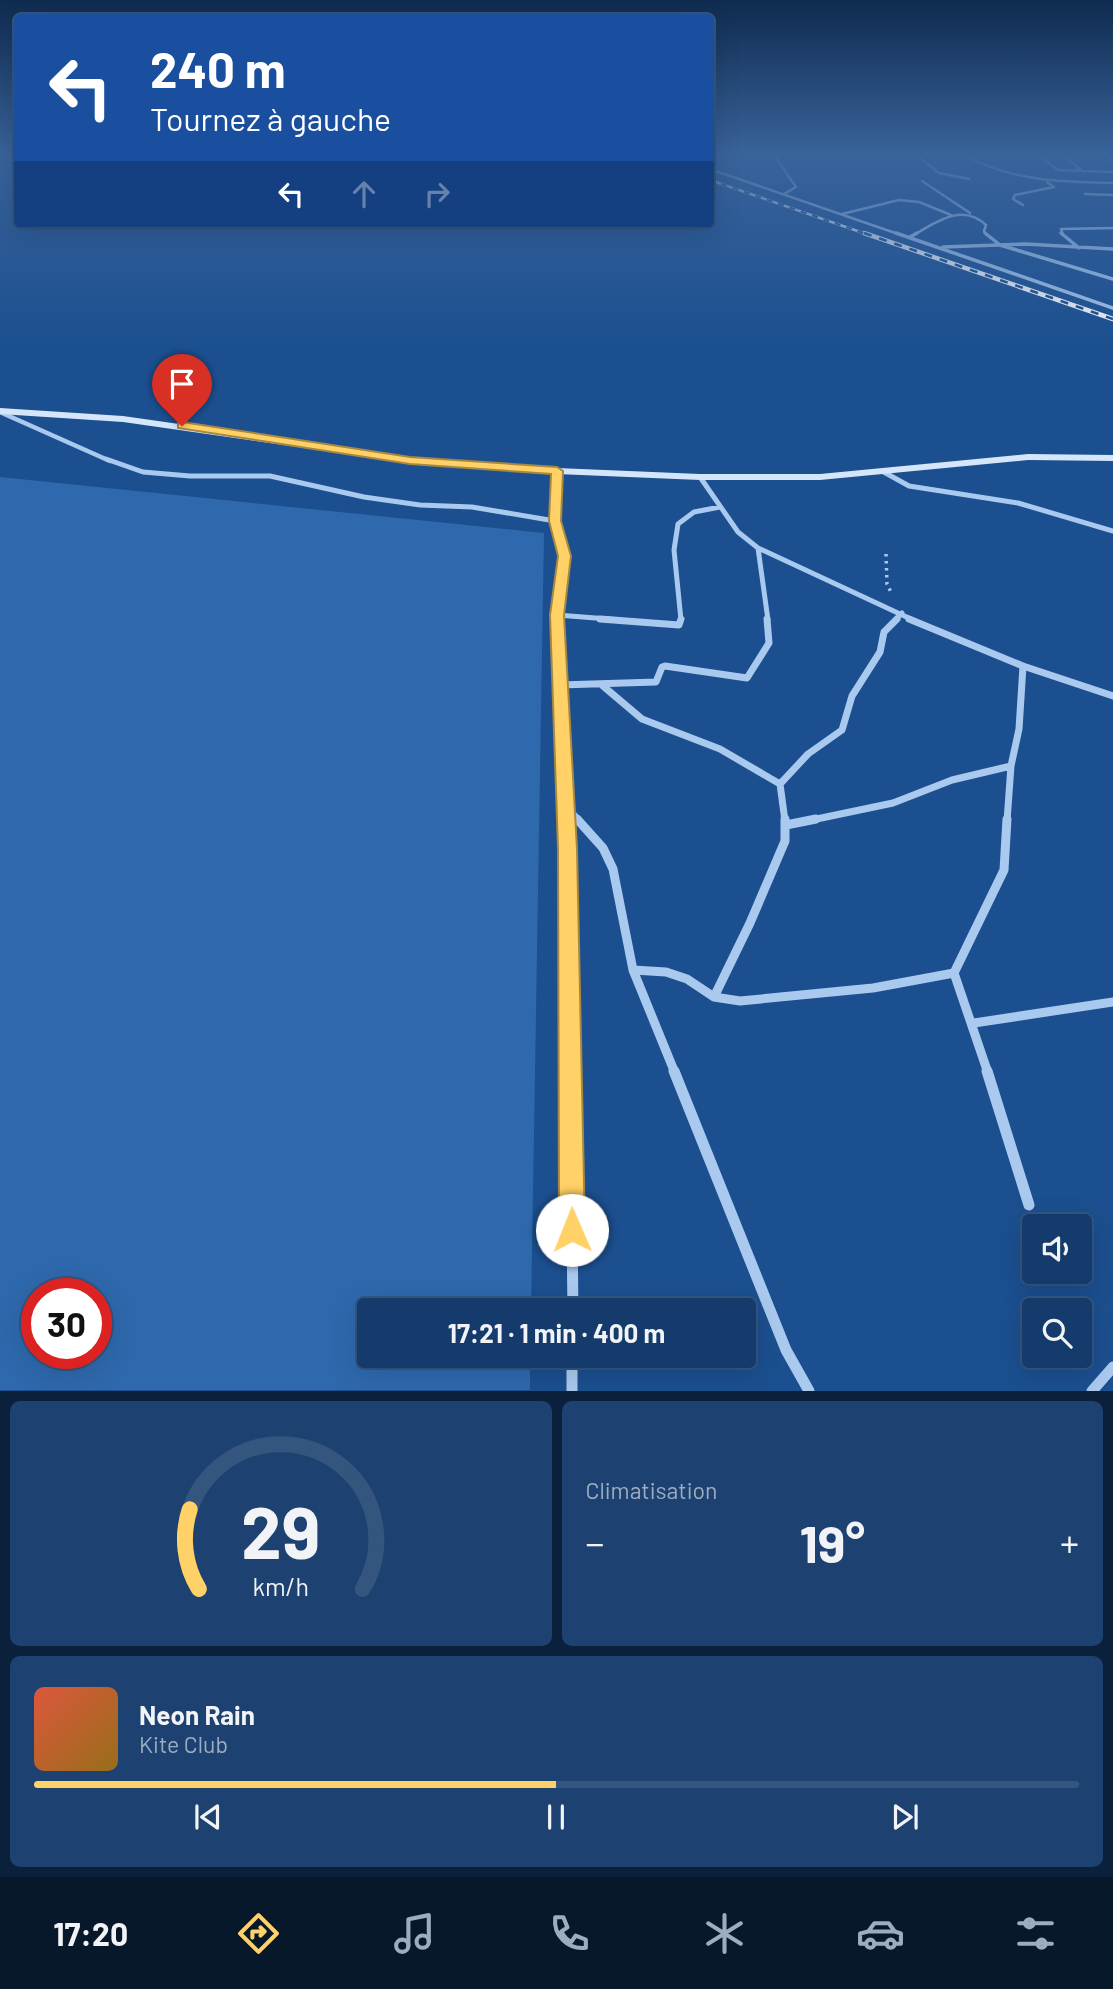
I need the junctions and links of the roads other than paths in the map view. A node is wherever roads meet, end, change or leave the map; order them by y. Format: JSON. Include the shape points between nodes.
{"nodes":[{"id":1,"x":856,"y":219,"type":"edge"},
{"id":2,"x":944,"y":219,"type":"edge"},
{"id":3,"x":979,"y":219,"type":"edge"},
{"id":4,"x":1113,"y":228,"type":"edge"},
{"id":5,"x":910,"y":237,"type":"junction"},
{"id":6,"x":1000,"y":245,"type":"junction"},
{"id":7,"x":938,"y":247,"type":"junction"},
{"id":8,"x":1080,"y":248,"type":"junction"},
{"id":9,"x":1113,"y":249,"type":"edge"},
{"id":10,"x":1113,"y":279,"type":"edge"},
{"id":11,"x":1113,"y":308,"type":"edge"},
{"id":12,"x":0,"y":412,"type":"edge"},
{"id":13,"x":1113,"y":458,"type":"edge"},
{"id":14,"x":557,"y":471,"type":"junction"},
{"id":15,"x":882,"y":471,"type":"junction"},
{"id":16,"x":701,"y":477,"type":"junction"},
{"id":17,"x":720,"y":507,"type":"junction"},
{"id":18,"x":555,"y":521,"type":"junction"},
{"id":19,"x":1113,"y":531,"type":"edge"},
{"id":20,"x":758,"y":548,"type":"junction"},
{"id":21,"x":902,"y":613,"type":"junction"},
{"id":22,"x":557,"y":615,"type":"junction"},
{"id":23,"x":1023,"y":666,"type":"junction"},
{"id":24,"x":560,"y":685,"type":"junction"},
{"id":25,"x":603,"y":686,"type":"junction"},
{"id":26,"x":1113,"y":696,"type":"edge"},
{"id":27,"x":1011,"y":766,"type":"junction"},
{"id":28,"x":780,"y":784,"type":"junction"},
{"id":29,"x":566,"y":807,"type":"junction"},
{"id":30,"x":786,"y":825,"type":"junction"},
{"id":31,"x":633,"y":970,"type":"junction"},
{"id":32,"x":954,"y":973,"type":"junction"},
{"id":33,"x":715,"y":997,"type":"junction"},
{"id":34,"x":1113,"y":1002,"type":"edge"},
{"id":35,"x":974,"y":1023,"type":"junction"},
{"id":36,"x":1028,"y":1205,"type":"dead end"},
{"id":37,"x":573,"y":1298,"type":"edge"},
{"id":38,"x":1113,"y":1367,"type":"edge"},
{"id":39,"x":572,"y":1368,"type":"edge"},
{"id":40,"x":572,"y":1391,"type":"edge"},
{"id":41,"x":809,"y":1391,"type":"edge"},
{"id":42,"x":1092,"y":1391,"type":"edge"}],
"edges":[{"from":1,"to":5,"type":"street"},
{"from":2,"to":5,"type":"street"},
{"from":3,"to":6,"type":"street","via":[[990,239]]},
{"from":4,"to":8,"type":"street","via":[[1061,229]]},
{"from":5,"to":7,"type":"street"},
{"from":6,"to":7,"type":"street"},
{"from":6,"to":8,"type":"street"},
{"from":6,"to":10,"type":"street"},
{"from":7,"to":11,"type":"street"},
{"from":8,"to":9,"type":"street"},
{"from":12,"to":14,"type":"street","via":[[135,420],[410,460]]},
{"from":12,"to":18,"type":"street","via":[[142,472],[270,476],[364,498],[472,507]]},
{"from":13,"to":15,"type":"street","via":[[1028,457]]},
{"from":14,"to":16,"type":"street"},
{"from":14,"to":18,"type":"street"},
{"from":15,"to":16,"type":"street","via":[[820,477]]},
{"from":15,"to":19,"type":"street","via":[[909,486],[1018,503]]},
{"from":16,"to":17,"type":"street"},
{"from":17,"to":20,"type":"street","via":[[738,532]]},
{"from":17,"to":22,"type":"street","via":[[694,512],[678,524],[674,550],[679,625]]},
{"from":18,"to":22,"type":"street","via":[[565,556]]},
{"from":20,"to":21,"type":"street"},
{"from":20,"to":25,"type":"street","via":[[770,639],[747,678],[665,666],[656,682]]},
{"from":21,"to":23,"type":"street"},
{"from":21,"to":28,"type":"street","via":[[884,632],[880,652],[852,696],[842,730],[816,745]]},
{"from":22,"to":24,"type":"street"},
{"from":23,"to":26,"type":"street"},
{"from":23,"to":27,"type":"street","via":[[1021,725]]},
{"from":24,"to":25,"type":"street"},
{"from":24,"to":29,"type":"street"},
{"from":25,"to":28,"type":"street","via":[[642,719],[720,749]]},
{"from":27,"to":30,"type":"street","via":[[952,780],[892,803]]},
{"from":27,"to":32,"type":"street","via":[[1004,870]]},
{"from":28,"to":30,"type":"street"},
{"from":29,"to":31,"type":"street","via":[[603,848],[613,869]]},
{"from":29,"to":37,"type":"street"},
{"from":30,"to":33,"type":"street","via":[[785,841]]},
{"from":31,"to":33,"type":"street","via":[[666,972]]},
{"from":31,"to":41,"type":"street","via":[[786,1350]]},
{"from":32,"to":33,"type":"street","via":[[778,998],[740,1001]]},
{"from":32,"to":35,"type":"street"},
{"from":34,"to":35,"type":"street"},
{"from":35,"to":36,"type":"street"},
{"from":38,"to":42,"type":"street"},
{"from":39,"to":40,"type":"street"}]}
